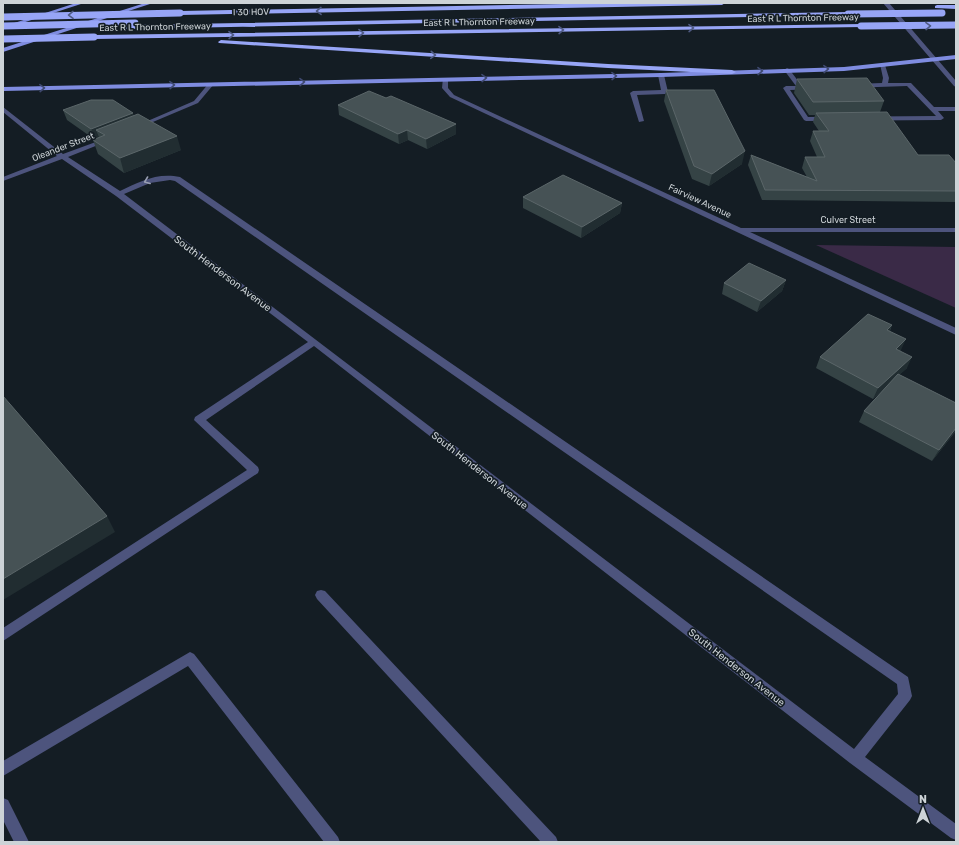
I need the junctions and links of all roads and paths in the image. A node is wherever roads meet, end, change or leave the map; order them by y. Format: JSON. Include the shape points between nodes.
{"nodes":[{"id":1,"x":81,"y":3,"type":"edge"},
{"id":2,"x":150,"y":3,"type":"edge"},
{"id":3,"x":722,"y":3,"type":"edge"},
{"id":4,"x":886,"y":3,"type":"edge"},
{"id":5,"x":956,"y":7,"type":"edge"},
{"id":6,"x":846,"y":12,"type":"junction"},
{"id":7,"x":956,"y":13,"type":"edge"},
{"id":8,"x":3,"y":16,"type":"edge"},
{"id":9,"x":956,"y":25,"type":"edge"},
{"id":10,"x":3,"y":28,"type":"edge"},
{"id":11,"x":164,"y":36,"type":"junction"},
{"id":12,"x":3,"y":39,"type":"edge"},
{"id":13,"x":3,"y":50,"type":"edge"},
{"id":14,"x":956,"y":57,"type":"edge"},
{"id":15,"x":934,"y":59,"type":"junction"},
{"id":16,"x":882,"y":65,"type":"junction"},
{"id":17,"x":787,"y":70,"type":"junction"},
{"id":18,"x":732,"y":72,"type":"junction"},
{"id":19,"x":661,"y":75,"type":"junction"},
{"id":20,"x":445,"y":79,"type":"junction"},
{"id":21,"x":211,"y":84,"type":"junction"},
{"id":22,"x":884,"y":85,"type":"junction"},
{"id":23,"x":956,"y":85,"type":"edge"},
{"id":24,"x":801,"y":88,"type":"junction"},
{"id":25,"x":3,"y":89,"type":"edge"},
{"id":26,"x":3,"y":109,"type":"edge"},
{"id":27,"x":932,"y":109,"type":"junction"},
{"id":28,"x":956,"y":109,"type":"edge"},
{"id":29,"x":860,"y":112,"type":"edge"},
{"id":30,"x":14,"y":118,"type":"junction"},
{"id":31,"x":865,"y":119,"type":"junction"},
{"id":32,"x":641,"y":121,"type":"dead end"},
{"id":33,"x":3,"y":122,"type":"edge"},
{"id":34,"x":134,"y":128,"type":"edge"},
{"id":35,"x":113,"y":137,"type":"edge"},
{"id":36,"x":63,"y":157,"type":"junction"},
{"id":37,"x":3,"y":180,"type":"edge"},
{"id":38,"x":119,"y":194,"type":"junction"},
{"id":39,"x":740,"y":230,"type":"junction"},
{"id":40,"x":956,"y":230,"type":"edge"},
{"id":41,"x":956,"y":332,"type":"edge"},
{"id":42,"x":314,"y":342,"type":"junction"},
{"id":43,"x":321,"y":595,"type":"dead end"},
{"id":44,"x":3,"y":635,"type":"edge"},
{"id":45,"x":855,"y":758,"type":"junction"},
{"id":46,"x":3,"y":769,"type":"edge"},
{"id":47,"x":3,"y":805,"type":"edge"},
{"id":48,"x":956,"y":833,"type":"edge"},
{"id":49,"x":22,"y":842,"type":"edge"},
{"id":50,"x":334,"y":842,"type":"edge"},
{"id":51,"x":551,"y":842,"type":"edge"}],
"edges":[{"from":1,"to":10,"type":"main road"},
{"from":2,"to":13,"type":"main road"},
{"from":3,"to":8,"type":"highway","name":"East R L Thornton Freeway","one_way":true,"bridge":true},
{"from":4,"to":15,"type":"street"},
{"from":5,"to":6,"type":"highway","name":"I 30 HOV"},
{"from":6,"to":7,"type":"highway","name":"I 30 HOV","bridge":true},
{"from":6,"to":10,"type":"highway","name":"I 30 HOV"},
{"from":6,"to":10,"type":"highway","name":"I 30 HOV","bridge":true,"via":[[135,23]]},
{"from":11,"to":9,"type":"highway","name":"East R L Thornton Freeway","one_way":true,"bridge":true},
{"from":11,"to":12,"type":"highway","name":"East R L Thornton Freeway","bridge":true},
{"from":11,"to":18,"type":"highway","one_way":true,"via":[[244,44]]},
{"from":14,"to":15,"type":"main road"},
{"from":15,"to":16,"type":"main road"},
{"from":15,"to":23,"type":"street"},
{"from":17,"to":16,"type":"main road","one_way":true},
{"from":16,"to":22,"type":"street","via":[[886,78]]},
{"from":18,"to":17,"type":"main road","one_way":true},
{"from":17,"to":24,"type":"street"},
{"from":18,"to":19,"type":"main road"},
{"from":20,"to":19,"type":"main road","one_way":true},
{"from":19,"to":32,"type":"street","via":[[668,92],[633,93]]},
{"from":21,"to":20,"type":"main road","one_way":true},
{"from":20,"to":39,"type":"street","name":"Fairview Avenue","via":[[445,88],[452,96]]},
{"from":25,"to":21,"type":"main road","one_way":true},
{"from":21,"to":34,"type":"street","via":[[196,102]]},
{"from":22,"to":24,"type":"street","via":[[816,90]]},
{"from":22,"to":27,"type":"street","via":[[909,84]]},
{"from":24,"to":31,"type":"street","via":[[786,88],[806,119],[835,116]]},
{"from":26,"to":30,"type":"street","name":"South Henderson Avenue"},
{"from":27,"to":28,"type":"street"},
{"from":27,"to":31,"type":"street","via":[[941,118]]},
{"from":29,"to":31,"type":"street"},
{"from":30,"to":33,"type":"street"},
{"from":30,"to":36,"type":"street","name":"South Henderson Avenue"},
{"from":35,"to":36,"type":"street","name":"Oleander Street"},
{"from":36,"to":37,"type":"street","name":"Oleander Street"},
{"from":36,"to":38,"type":"street","name":"South Henderson Avenue"},
{"from":38,"to":42,"type":"street","name":"South Henderson Avenue"},
{"from":45,"to":38,"type":"street","one_way":true,"via":[[905,696],[903,681],[177,179],[168,177],[150,180]]},
{"from":39,"to":40,"type":"street","name":"Culver Street"},
{"from":39,"to":41,"type":"street","name":"Fairview Avenue"},
{"from":42,"to":44,"type":"street","via":[[200,420],[254,470]]},
{"from":42,"to":45,"type":"street","name":"South Henderson Avenue"},
{"from":43,"to":51,"type":"street"},
{"from":45,"to":48,"type":"street","name":"South Henderson Avenue"},
{"from":46,"to":50,"type":"street","via":[[190,658]]},
{"from":47,"to":49,"type":"street"}]}
